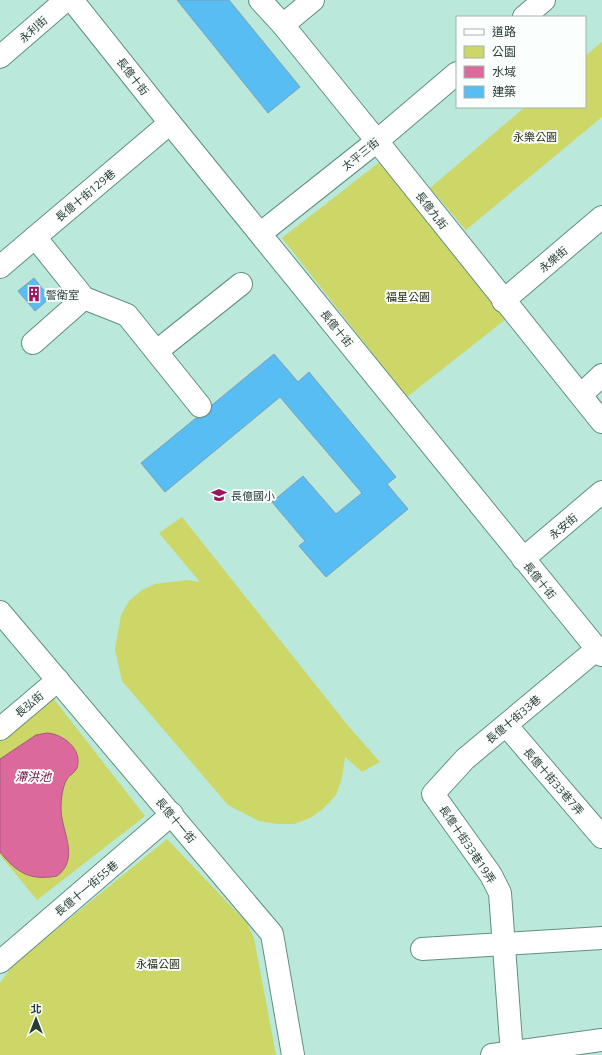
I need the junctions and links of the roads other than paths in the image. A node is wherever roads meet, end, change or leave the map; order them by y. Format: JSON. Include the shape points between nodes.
{"nodes":[{"id":1,"x":66,"y":0,"type":"edge"},
{"id":2,"x":72,"y":0,"type":"edge"},
{"id":3,"x":260,"y":0,"type":"edge"},
{"id":4,"x":313,"y":0,"type":"edge"},
{"id":5,"x":544,"y":0,"type":"edge"},
{"id":6,"x":525,"y":16,"type":"edge"},
{"id":7,"x":283,"y":25,"type":"junction"},
{"id":8,"x":0,"y":57,"type":"edge"},
{"id":9,"x":456,"y":74,"type":"edge"},
{"id":10,"x":170,"y":123,"type":"junction"},
{"id":11,"x":377,"y":141,"type":"junction"},
{"id":12,"x":602,"y":217,"type":"edge"},
{"id":13,"x":261,"y":233,"type":"junction"},
{"id":14,"x":35,"y":237,"type":"junction"},
{"id":15,"x":0,"y":267,"type":"edge"},
{"id":16,"x":241,"y":284,"type":"dead end"},
{"id":17,"x":84,"y":298,"type":"junction"},
{"id":18,"x":503,"y":301,"type":"junction"},
{"id":19,"x":33,"y":343,"type":"dead end"},
{"id":20,"x":157,"y":351,"type":"junction"},
{"id":21,"x":602,"y":375,"type":"edge"},
{"id":22,"x":581,"y":395,"type":"junction"},
{"id":23,"x":200,"y":406,"type":"dead end"},
{"id":24,"x":602,"y":422,"type":"edge"},
{"id":25,"x":602,"y":492,"type":"edge"},
{"id":26,"x":523,"y":559,"type":"junction"},
{"id":27,"x":0,"y":612,"type":"edge"},
{"id":28,"x":599,"y":652,"type":"edge"},
{"id":29,"x":58,"y":680,"type":"junction"},
{"id":30,"x":506,"y":725,"type":"junction"},
{"id":31,"x":0,"y":728,"type":"edge"},
{"id":32,"x":433,"y":794,"type":"joint"},
{"id":33,"x":172,"y":814,"type":"junction"},
{"id":34,"x":602,"y":837,"type":"edge"},
{"id":35,"x":602,"y":938,"type":"edge"},
{"id":36,"x":505,"y":943,"type":"junction"},
{"id":37,"x":422,"y":949,"type":"dead end"},
{"id":38,"x":0,"y":962,"type":"edge"},
{"id":39,"x":602,"y":1040,"type":"edge"},
{"id":40,"x":505,"y":1054,"type":"edge"},
{"id":41,"x":293,"y":1055,"type":"edge"}],
"edges":[{"from":1,"to":8,"type":"street","name":"永利街"},
{"from":2,"to":10,"type":"street","name":"長億十街"},
{"from":3,"to":7,"type":"street","name":"長億九街"},
{"from":4,"to":7,"type":"street"},
{"from":5,"to":6,"type":"street"},
{"from":7,"to":11,"type":"street","name":"長億九街"},
{"from":9,"to":11,"type":"street","name":"太平三街"},
{"from":10,"to":13,"type":"street","name":"長億十街"},
{"from":10,"to":14,"type":"street","name":"長億十街129巷"},
{"from":11,"to":13,"type":"street","name":"太平三街"},
{"from":11,"to":18,"type":"street","name":"長億九街"},
{"from":12,"to":18,"type":"street","name":"永樂街"},
{"from":13,"to":26,"type":"street","name":"長億十街"},
{"from":14,"to":15,"type":"street","name":"長億十街129巷"},
{"from":14,"to":17,"type":"street"},
{"from":16,"to":20,"type":"street"},
{"from":17,"to":19,"type":"street"},
{"from":17,"to":20,"type":"street","via":[[127,315]]},
{"from":18,"to":22,"type":"street","name":"長億九街"},
{"from":20,"to":23,"type":"street"},
{"from":21,"to":22,"type":"street"},
{"from":22,"to":24,"type":"street","name":"長億九街"},
{"from":25,"to":26,"type":"street","name":"永安街"},
{"from":26,"to":28,"type":"street","name":"長億十街"},
{"from":27,"to":29,"type":"street","name":"長億十一街"},
{"from":28,"to":30,"type":"street","name":"長億十街33巷"},
{"from":29,"to":31,"type":"street","name":"長弘街"},
{"from":29,"to":33,"type":"street","name":"長億十一街"},
{"from":30,"to":32,"type":"street","name":"長億十街33巷","via":[[466,759]]},
{"from":30,"to":34,"type":"street","name":"長億十街33巷7弄"},
{"from":32,"to":36,"type":"street","name":"長億十街33巷19弄","via":[[500,893]]},
{"from":33,"to":38,"type":"street","name":"長億十一街55巷"},
{"from":33,"to":41,"type":"street","name":"長億十一街","via":[[272,934]]},
{"from":35,"to":36,"type":"street"},
{"from":36,"to":37,"type":"street"},
{"from":36,"to":40,"type":"street","name":"長億十街33巷19弄"},
{"from":39,"to":40,"type":"street","name":"長億十街33巷19弄"}]}
